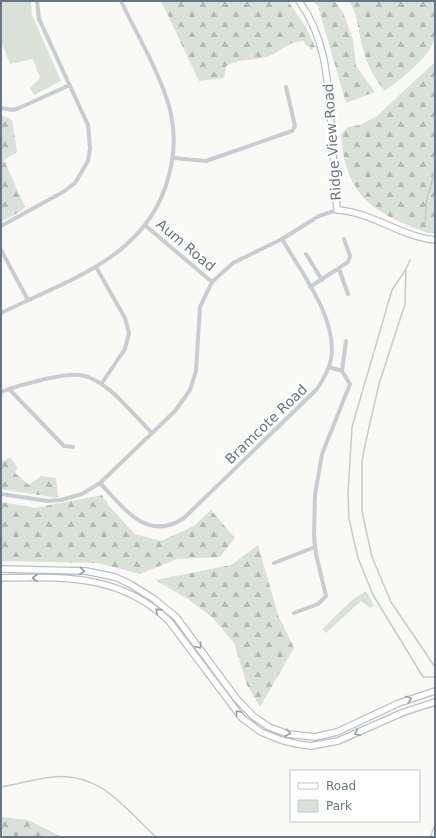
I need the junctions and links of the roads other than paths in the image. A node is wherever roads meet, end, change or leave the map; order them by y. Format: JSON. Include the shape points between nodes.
{"nodes":[{"id":1,"x":37,"y":1,"type":"edge"},
{"id":2,"x":121,"y":1,"type":"edge"},
{"id":3,"x":299,"y":1,"type":"edge"},
{"id":4,"x":70,"y":85,"type":"junction"},
{"id":5,"x":286,"y":87,"type":"dead end"},
{"id":6,"x":1,"y":108,"type":"edge"},
{"id":7,"x":172,"y":158,"type":"junction"},
{"id":8,"x":337,"y":210,"type":"junction"},
{"id":9,"x":1,"y":226,"type":"edge"},
{"id":10,"x":146,"y":226,"type":"junction"},
{"id":11,"x":282,"y":239,"type":"junction"},
{"id":12,"x":344,"y":239,"type":"dead end"},
{"id":13,"x":435,"y":240,"type":"edge"},
{"id":14,"x":1,"y":250,"type":"edge"},
{"id":15,"x":306,"y":254,"type":"dead end"},
{"id":16,"x":96,"y":267,"type":"junction"},
{"id":17,"x":338,"y":269,"type":"junction"},
{"id":18,"x":322,"y":280,"type":"junction"},
{"id":19,"x":212,"y":282,"type":"junction"},
{"id":20,"x":310,"y":287,"type":"junction"},
{"id":21,"x":348,"y":294,"type":"dead end"},
{"id":22,"x":28,"y":300,"type":"junction"},
{"id":23,"x":1,"y":313,"type":"edge"},
{"id":24,"x":346,"y":340,"type":"dead end"},
{"id":25,"x":329,"y":367,"type":"junction"},
{"id":26,"x":342,"y":371,"type":"junction"},
{"id":27,"x":102,"y":383,"type":"junction"},
{"id":28,"x":9,"y":388,"type":"junction"},
{"id":29,"x":1,"y":392,"type":"edge"},
{"id":30,"x":152,"y":433,"type":"junction"},
{"id":31,"x":73,"y":447,"type":"dead end"},
{"id":32,"x":100,"y":483,"type":"junction"},
{"id":33,"x":1,"y":494,"type":"edge"},
{"id":34,"x":315,"y":547,"type":"junction"},
{"id":35,"x":274,"y":563,"type":"dead end"},
{"id":36,"x":1,"y":569,"type":"edge"},
{"id":37,"x":1,"y":578,"type":"edge"},
{"id":38,"x":294,"y":613,"type":"dead end"},
{"id":39,"x":432,"y":691,"type":"edge"},
{"id":40,"x":435,"y":702,"type":"edge"}],
"edges":[{"from":1,"to":4,"type":"street","via":[[39,19]]},
{"from":2,"to":7,"type":"street","via":[[166,96],[171,119]]},
{"from":3,"to":8,"type":"main road","name":"Ridge View Road","via":[[311,19],[326,65]]},
{"from":4,"to":6,"type":"street","via":[[13,110]]},
{"from":4,"to":9,"type":"street","via":[[90,136],[88,161],[82,174],[63,192]]},
{"from":5,"to":7,"type":"street","via":[[295,126],[292,131],[206,161]]},
{"from":7,"to":10,"type":"street","via":[[165,190]]},
{"from":8,"to":11,"type":"street","via":[[319,216]]},
{"from":8,"to":13,"type":"main road","name":"Ridge View Road","via":[[362,214],[409,235]]},
{"from":10,"to":16,"type":"street","via":[[123,249]]},
{"from":10,"to":19,"type":"street","name":"Aum Road"},
{"from":11,"to":19,"type":"street","via":[[233,263]]},
{"from":11,"to":20,"type":"street","name":"Bramcote Road"},
{"from":12,"to":17,"type":"street","via":[[350,259],[346,265]]},
{"from":14,"to":22,"type":"street"},
{"from":15,"to":18,"type":"street"},
{"from":16,"to":22,"type":"street"},
{"from":16,"to":27,"type":"street","via":[[125,318],[129,333],[125,349]]},
{"from":17,"to":18,"type":"street"},
{"from":17,"to":21,"type":"street"},
{"from":18,"to":20,"type":"street"},
{"from":19,"to":30,"type":"street","via":[[200,307],[196,371],[190,390],[175,411]]},
{"from":20,"to":25,"type":"street","name":"Bramcote Road","via":[[330,329],[332,349]]},
{"from":22,"to":23,"type":"street"},
{"from":24,"to":26,"type":"street"},
{"from":25,"to":26,"type":"street"},
{"from":25,"to":32,"type":"street","name":"Bramcote Road","via":[[317,389],[308,399],[179,521],[150,526],[132,516]]},
{"from":26,"to":34,"type":"street","via":[[350,386],[327,440],[320,464],[315,495]]},
{"from":27,"to":28,"type":"street","via":[[85,376],[70,375]]},
{"from":27,"to":30,"type":"street"},
{"from":28,"to":29,"type":"street"},
{"from":28,"to":31,"type":"street","via":[[64,446]]},
{"from":30,"to":32,"type":"street"},
{"from":32,"to":33,"type":"street","via":[[82,494],[61,500],[48,501]]},
{"from":34,"to":35,"type":"street"},
{"from":34,"to":38,"type":"street","via":[[326,596],[318,604]]},
{"from":36,"to":39,"type":"main road","one_way":true,"via":[[86,571],[115,577],[130,584],[176,617],[236,698],[253,716],[269,727],[288,734],[315,737],[337,732],[389,707]]},
{"from":40,"to":37,"type":"main road","one_way":true,"via":[[404,712],[338,741],[312,746],[281,740],[261,732],[242,718],[170,621],[137,596],[105,584],[81,579]]}]}
